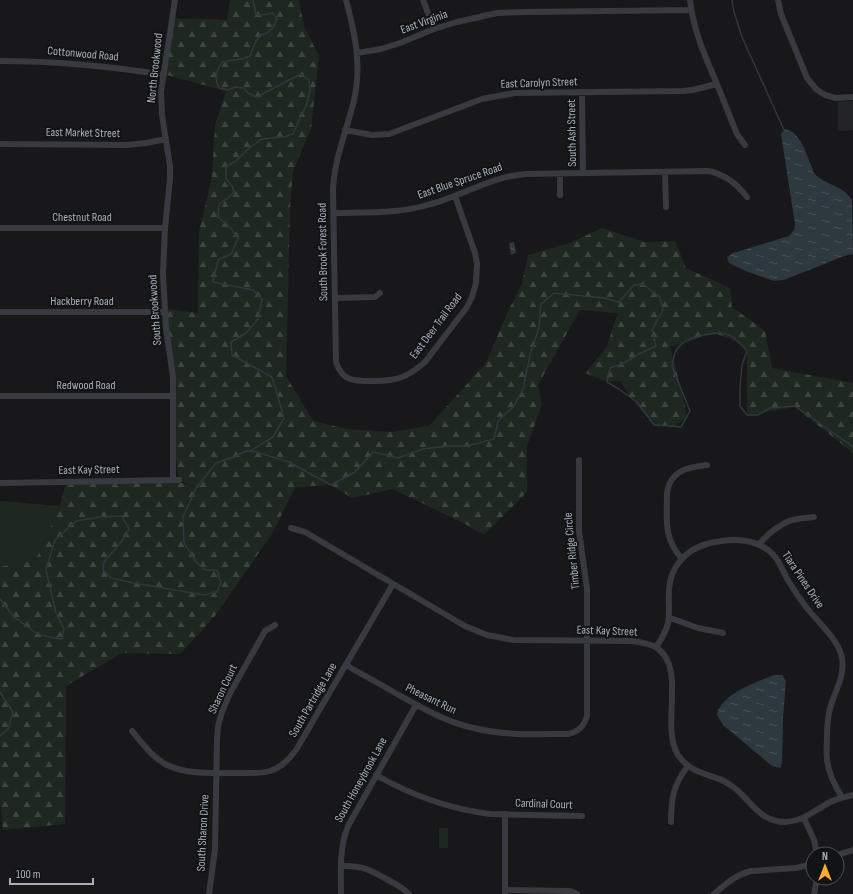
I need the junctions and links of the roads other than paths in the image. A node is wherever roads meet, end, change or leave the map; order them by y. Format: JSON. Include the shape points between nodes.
{"nodes":[{"id":1,"x":175,"y":0,"type":"edge"},
{"id":2,"x":346,"y":0,"type":"edge"},
{"id":3,"x":423,"y":0,"type":"edge"},
{"id":4,"x":690,"y":0,"type":"edge"},
{"id":5,"x":778,"y":0,"type":"edge"},
{"id":6,"x":691,"y":10,"type":"junction"},
{"id":7,"x":434,"y":29,"type":"junction"},
{"id":8,"x":357,"y":53,"type":"junction"},
{"id":9,"x":0,"y":61,"type":"edge"},
{"id":10,"x":164,"y":75,"type":"junction"},
{"id":11,"x":717,"y":84,"type":"junction"},
{"id":12,"x":582,"y":92,"type":"junction"},
{"id":13,"x":853,"y":98,"type":"edge"},
{"id":14,"x":346,"y":130,"type":"junction"},
{"id":15,"x":166,"y":139,"type":"junction"},
{"id":16,"x":0,"y":144,"type":"edge"},
{"id":17,"x":745,"y":145,"type":"dead end"},
{"id":18,"x":665,"y":172,"type":"junction"},
{"id":19,"x":583,"y":173,"type":"junction"},
{"id":20,"x":560,"y":174,"type":"junction"},
{"id":21,"x":560,"y":195,"type":"dead end"},
{"id":22,"x":454,"y":196,"type":"junction"},
{"id":23,"x":748,"y":197,"type":"dead end"},
{"id":24,"x":666,"y":207,"type":"dead end"},
{"id":25,"x":334,"y":213,"type":"junction"},
{"id":26,"x":0,"y":228,"type":"edge"},
{"id":27,"x":165,"y":228,"type":"junction"},
{"id":28,"x":380,"y":293,"type":"dead end"},
{"id":29,"x":335,"y":298,"type":"junction"},
{"id":30,"x":0,"y":312,"type":"edge"},
{"id":31,"x":165,"y":312,"type":"junction"},
{"id":32,"x":342,"y":373,"type":"joint"},
{"id":33,"x":0,"y":396,"type":"edge"},
{"id":34,"x":173,"y":396,"type":"junction"},
{"id":35,"x":579,"y":460,"type":"dead end"},
{"id":36,"x":707,"y":465,"type":"dead end"},
{"id":37,"x":176,"y":480,"type":"joint"},
{"id":38,"x":0,"y":483,"type":"edge"},
{"id":39,"x":814,"y":517,"type":"dead end"},
{"id":40,"x":291,"y":528,"type":"dead end"},
{"id":41,"x":759,"y":544,"type":"junction"},
{"id":42,"x":682,"y":559,"type":"junction"},
{"id":43,"x":393,"y":584,"type":"junction"},
{"id":44,"x":669,"y":619,"type":"junction"},
{"id":45,"x":275,"y":625,"type":"dead end"},
{"id":46,"x":723,"y":633,"type":"dead end"},
{"id":47,"x":587,"y":640,"type":"junction"},
{"id":48,"x":656,"y":647,"type":"junction"},
{"id":49,"x":346,"y":665,"type":"junction"},
{"id":50,"x":416,"y":705,"type":"junction"},
{"id":51,"x":582,"y":726,"type":"joint"},
{"id":52,"x":132,"y":731,"type":"dead end"},
{"id":53,"x":688,"y":766,"type":"junction"},
{"id":54,"x":216,"y":773,"type":"junction"},
{"id":55,"x":376,"y":775,"type":"junction"},
{"id":56,"x":853,"y":795,"type":"edge"},
{"id":57,"x":842,"y":798,"type":"junction"},
{"id":58,"x":505,"y":814,"type":"junction"},
{"id":59,"x":582,"y":816,"type":"dead end"},
{"id":60,"x":804,"y":818,"type":"junction"},
{"id":61,"x":671,"y":822,"type":"dead end"},
{"id":62,"x":815,"y":846,"type":"edge"},
{"id":63,"x":341,"y":866,"type":"junction"},
{"id":64,"x":805,"y":866,"type":"edge"},
{"id":65,"x":505,"y":892,"type":"edge"},
{"id":66,"x":210,"y":894,"type":"edge"},
{"id":67,"x":341,"y":894,"type":"edge"},
{"id":68,"x":408,"y":894,"type":"edge"},
{"id":69,"x":577,"y":894,"type":"edge"},
{"id":70,"x":714,"y":894,"type":"edge"}],
"edges":[{"from":1,"to":10,"type":"street","name":"North Brookwood"},
{"from":2,"to":8,"type":"street","name":"South Brook Forest Road"},
{"from":3,"to":7,"type":"street"},
{"from":4,"to":6,"type":"street"},
{"from":5,"to":13,"type":"street","via":[[781,14],[807,78],[825,95]]},
{"from":6,"to":7,"type":"street","name":"East Virginia","via":[[497,13]]},
{"from":6,"to":11,"type":"street","via":[[696,31]]},
{"from":7,"to":8,"type":"street","name":"East Virginia","via":[[391,46]]},
{"from":8,"to":14,"type":"street","name":"South Brook Forest Road","via":[[357,84]]},
{"from":9,"to":10,"type":"street","name":"Cottonwood Road","via":[[80,64]]},
{"from":10,"to":15,"type":"street","name":"North Brookwood","via":[[161,105]]},
{"from":11,"to":12,"type":"street","name":"East Carolyn Street","via":[[683,92]]},
{"from":11,"to":17,"type":"street","via":[[737,134]]},
{"from":12,"to":14,"type":"street","name":"East Carolyn Street","via":[[523,93],[482,99],[395,132],[380,135],[364,135]]},
{"from":12,"to":19,"type":"street","name":"South Ash Street"},
{"from":14,"to":25,"type":"street","name":"South Brook Forest Road","via":[[334,181]]},
{"from":15,"to":16,"type":"street","name":"East Market Street","via":[[126,145]]},
{"from":15,"to":27,"type":"street","name":"South Brookwood","via":[[170,179]]},
{"from":18,"to":19,"type":"street","name":"East Blue Spruce Road"},
{"from":18,"to":23,"type":"street","name":"East Blue Spruce Road","via":[[717,173],[735,183]]},
{"from":18,"to":24,"type":"street"},
{"from":19,"to":20,"type":"street","name":"East Blue Spruce Road"},
{"from":20,"to":21,"type":"street"},
{"from":20,"to":22,"type":"street","name":"East Blue Spruce Road","via":[[521,174],[503,177]]},
{"from":22,"to":25,"type":"street","name":"East Blue Spruce Road","via":[[430,205],[400,211]]},
{"from":22,"to":32,"type":"street","name":"East Deer Trail Road","via":[[477,264],[476,283],[467,307],[418,369],[390,380],[350,380]]},
{"from":25,"to":29,"type":"street","name":"South Brook Forest Road"},
{"from":26,"to":27,"type":"street","name":"Chestnut Road"},
{"from":27,"to":31,"type":"street","name":"South Brookwood"},
{"from":28,"to":29,"type":"street","via":[[375,297]]},
{"from":29,"to":32,"type":"street","name":"South Brook Forest Road","via":[[336,362]]},
{"from":30,"to":31,"type":"street","name":"Hackberry Road"},
{"from":31,"to":34,"type":"street","name":"South Brookwood"},
{"from":33,"to":34,"type":"street","name":"Redwood Road"},
{"from":34,"to":37,"type":"street","name":"South Brookwood"},
{"from":35,"to":47,"type":"street","name":"Timber Ridge Circle","via":[[579,531],[587,589]]},
{"from":36,"to":42,"type":"street","via":[[680,471],[668,487],[668,533],[673,547]]},
{"from":37,"to":38,"type":"street","name":"East Kay Street"},
{"from":39,"to":41,"type":"street","via":[[790,520]]},
{"from":40,"to":43,"type":"street","name":"East Kay Street","via":[[305,532]]},
{"from":41,"to":42,"type":"street","name":"Tiara Pines Drive","via":[[744,540],[714,542],[695,549]]},
{"from":41,"to":57,"type":"street","name":"Tiara Pines Drive","via":[[776,558],[789,583],[836,643],[840,652],[841,677],[831,703],[827,759],[832,779]]},
{"from":42,"to":44,"type":"street","name":"Tiara Pines Drive","via":[[675,567],[669,583]]},
{"from":43,"to":47,"type":"street","name":"East Kay Street","via":[[465,626],[487,635],[523,640]]},
{"from":43,"to":49,"type":"street","name":"South Partridge Lane"},
{"from":44,"to":46,"type":"street"},
{"from":44,"to":48,"type":"street","name":"Tiara Pines Drive","via":[[662,640]]},
{"from":45,"to":54,"type":"street","name":"Sharon Court","via":[[265,631],[225,705],[218,732]]},
{"from":47,"to":48,"type":"street","name":"East Kay Street","via":[[631,640]]},
{"from":47,"to":51,"type":"street","name":"Timber Ridge Circle","via":[[587,716]]},
{"from":48,"to":53,"type":"street","via":[[666,658],[671,671],[672,741],[678,755]]},
{"from":49,"to":50,"type":"street","name":"Pheasant Run"},
{"from":49,"to":54,"type":"street","name":"South Partridge Lane","via":[[296,750],[286,762],[275,769],[263,772]]},
{"from":50,"to":51,"type":"street","name":"Pheasant Run","via":[[451,721],[491,732],[569,734]]},
{"from":50,"to":55,"type":"street","name":"South Honeybrook Lane"},
{"from":52,"to":54,"type":"street","name":"South Partridge Lane","via":[[150,753],[167,765],[182,770]]},
{"from":53,"to":60,"type":"street","via":[[726,782],[744,796],[756,811],[770,819],[785,822]]},
{"from":53,"to":61,"type":"street","via":[[674,788]]},
{"from":54,"to":66,"type":"street","name":"South Sharon Drive","via":[[216,849]]},
{"from":55,"to":58,"type":"street","name":"Cardinal Court","via":[[407,791],[443,804],[478,812]]},
{"from":55,"to":63,"type":"street","name":"South Honeybrook Lane","via":[[344,836]]},
{"from":56,"to":57,"type":"street"},
{"from":57,"to":60,"type":"street"},
{"from":58,"to":59,"type":"street","name":"Cardinal Court"},
{"from":58,"to":65,"type":"street"},
{"from":60,"to":62,"type":"street"},
{"from":63,"to":67,"type":"street","name":"South Honeybrook Lane"},
{"from":63,"to":68,"type":"street","via":[[357,866],[373,871]]},
{"from":64,"to":70,"type":"street","via":[[744,873],[735,876]]},
{"from":65,"to":69,"type":"street","via":[[570,891]]}]}
